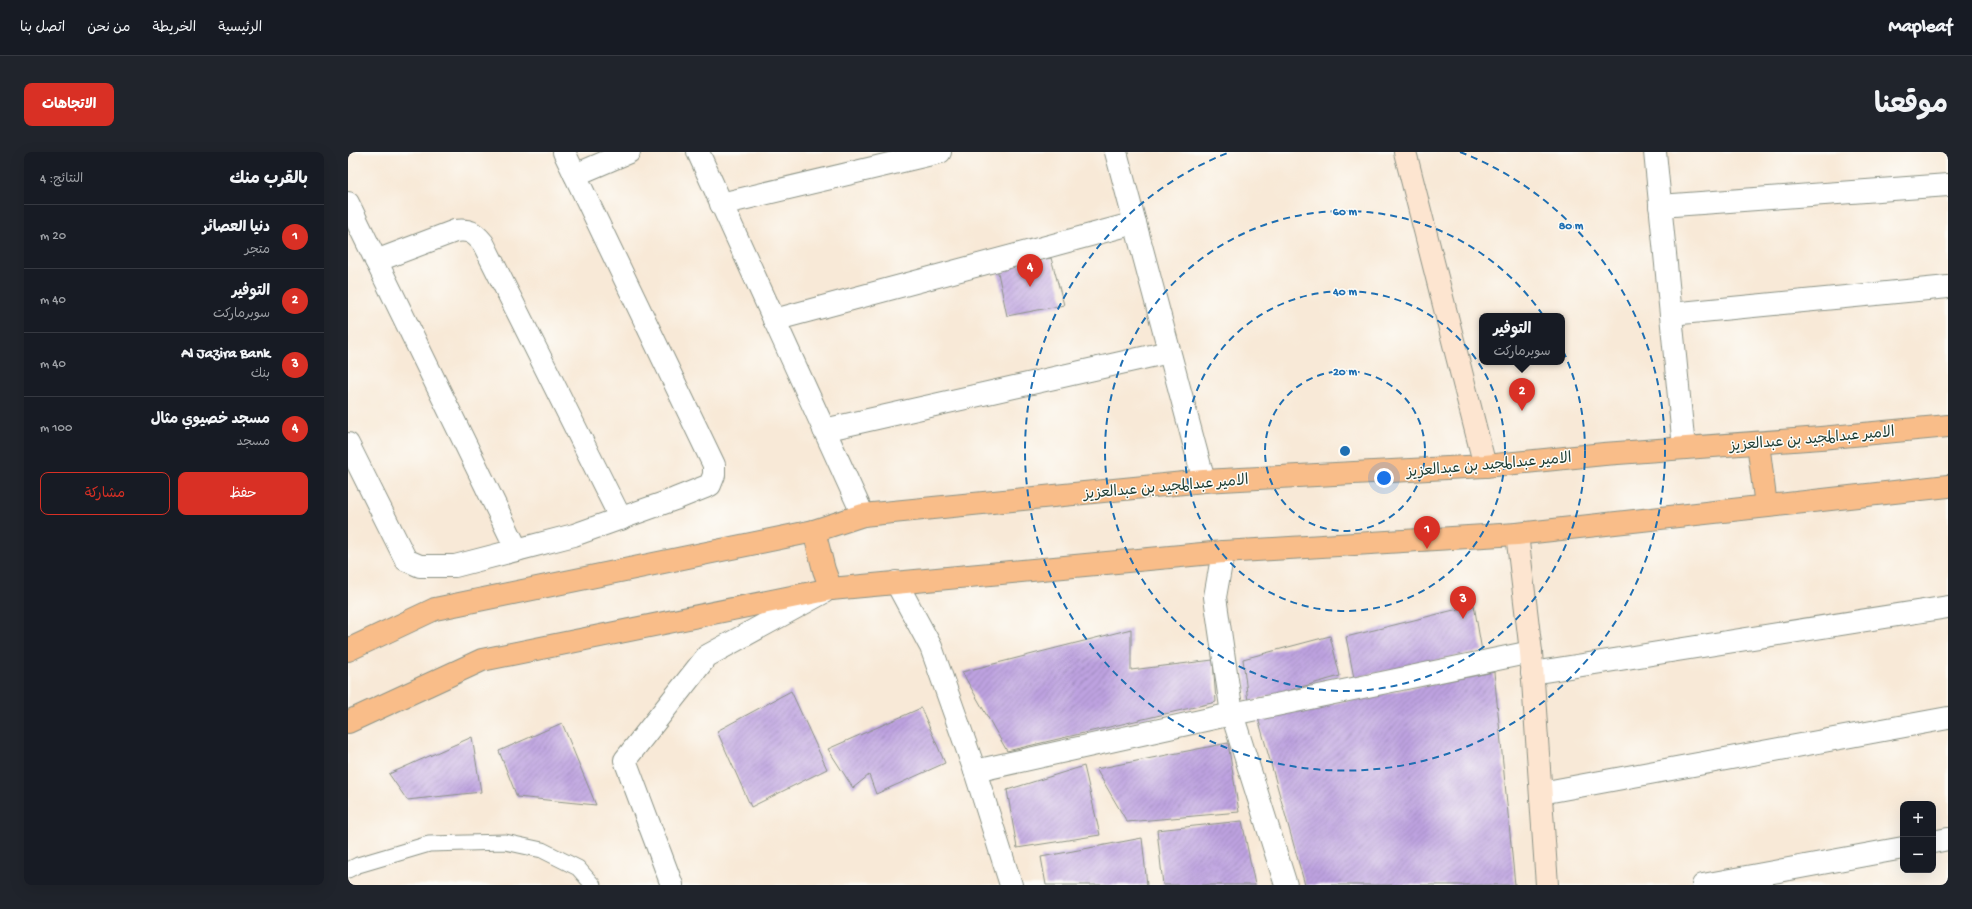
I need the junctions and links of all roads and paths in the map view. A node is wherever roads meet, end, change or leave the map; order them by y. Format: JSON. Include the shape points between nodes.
{"nodes":[{"id":1,"x":564,"y":152,"type":"edge"},
{"id":2,"x":629,"y":152,"type":"edge"},
{"id":3,"x":698,"y":152,"type":"edge"},
{"id":4,"x":940,"y":152,"type":"edge"},
{"id":5,"x":1116,"y":152,"type":"edge"},
{"id":6,"x":1405,"y":152,"type":"edge"},
{"id":7,"x":1655,"y":152,"type":"edge"},
{"id":8,"x":575,"y":175,"type":"junction"},
{"id":9,"x":1948,"y":185,"type":"edge"},
{"id":10,"x":348,"y":203,"type":"edge"},
{"id":11,"x":721,"y":204,"type":"junction"},
{"id":12,"x":1660,"y":206,"type":"junction"},
{"id":13,"x":1135,"y":223,"type":"junction"},
{"id":14,"x":376,"y":261,"type":"junction"},
{"id":15,"x":1948,"y":287,"type":"edge"},
{"id":16,"x":1670,"y":314,"type":"junction"},
{"id":17,"x":774,"y":320,"type":"junction"},
{"id":18,"x":1169,"y":352,"type":"junction"},
{"id":19,"x":1948,"y":426,"type":"edge"},
{"id":20,"x":824,"y":430,"type":"junction"},
{"id":21,"x":1758,"y":443,"type":"junction"},
{"id":22,"x":348,"y":444,"type":"edge"},
{"id":23,"x":1684,"y":448,"type":"junction"},
{"id":24,"x":1485,"y":466,"type":"junction"},
{"id":25,"x":1204,"y":481,"type":"junction"},
{"id":26,"x":1948,"y":486,"type":"edge"},
{"id":27,"x":1766,"y":506,"type":"junction"},
{"id":28,"x":863,"y":515,"type":"junction"},
{"id":29,"x":621,"y":518,"type":"junction"},
{"id":30,"x":814,"y":531,"type":"junction"},
{"id":31,"x":1517,"y":534,"type":"junction"},
{"id":32,"x":517,"y":550,"type":"junction"},
{"id":33,"x":1223,"y":552,"type":"junction"},
{"id":34,"x":896,"y":582,"type":"junction"},
{"id":35,"x":831,"y":589,"type":"junction"},
{"id":36,"x":1948,"y":607,"type":"edge"},
{"id":37,"x":348,"y":650,"type":"edge"},
{"id":38,"x":1532,"y":663,"type":"junction"},
{"id":39,"x":1232,"y":714,"type":"junction"},
{"id":40,"x":1948,"y":718,"type":"edge"},
{"id":41,"x":348,"y":722,"type":"edge"},
{"id":42,"x":975,"y":770,"type":"junction"},
{"id":43,"x":1541,"y":793,"type":"junction"},
{"id":44,"x":1948,"y":839,"type":"edge"},
{"id":45,"x":1936,"y":841,"type":"edge"},
{"id":46,"x":1900,"y":849,"type":"edge"},
{"id":47,"x":348,"y":870,"type":"edge"},
{"id":48,"x":593,"y":885,"type":"edge"},
{"id":49,"x":672,"y":885,"type":"edge"},
{"id":50,"x":1011,"y":885,"type":"edge"},
{"id":51,"x":1286,"y":885,"type":"edge"},
{"id":52,"x":1547,"y":885,"type":"edge"},
{"id":53,"x":1703,"y":885,"type":"edge"}],
"edges":[{"from":1,"to":8,"type":"street"},
{"from":2,"to":8,"type":"street"},
{"from":3,"to":11,"type":"street"},
{"from":4,"to":11,"type":"street"},
{"from":5,"to":13,"type":"street"},
{"from":6,"to":24,"type":"street"},
{"from":7,"to":12,"type":"street"},
{"from":8,"to":29,"type":"street","via":[[714,465],[714,476],[710,485]]},
{"from":9,"to":12,"type":"street"},
{"from":10,"to":14,"type":"street"},
{"from":11,"to":17,"type":"street"},
{"from":12,"to":16,"type":"street"},
{"from":13,"to":17,"type":"street"},
{"from":13,"to":18,"type":"street"},
{"from":14,"to":29,"type":"street","via":[[455,232],[466,230],[474,233],[483,243]]},
{"from":14,"to":32,"type":"street"},
{"from":15,"to":16,"type":"street"},
{"from":16,"to":23,"type":"street"},
{"from":17,"to":20,"type":"street"},
{"from":18,"to":20,"type":"street"},
{"from":18,"to":25,"type":"street"},
{"from":19,"to":21,"type":"main road","name":"الامير عبدالمجيد بن عبدالعزيز"},
{"from":20,"to":28,"type":"street"},
{"from":21,"to":23,"type":"main road","name":"الامير عبدالمجيد بن عبدالعزيز"},
{"from":21,"to":27,"type":"main road"},
{"from":22,"to":32,"type":"street","via":[[406,560],[420,566],[455,566]]},
{"from":23,"to":24,"type":"main road","name":"الامير عبدالمجيد بن عبدالعزيز"},
{"from":24,"to":25,"type":"main road","name":"الامير عبدالمجيد بن عبدالعزيز"},
{"from":25,"to":28,"type":"main road","name":"الامير عبدالمجيد بن عبدالعزيز"},
{"from":26,"to":27,"type":"main road"},
{"from":27,"to":31,"type":"main road"},
{"from":28,"to":30,"type":"main road","name":"الامير عبدالمجيد بن عبدالعزيز"},
{"from":29,"to":32,"type":"street","via":[[574,535]]},
{"from":30,"to":35,"type":"main road"},
{"from":30,"to":37,"type":"main road","name":"الامير عبدالمجيد بن عبدالعزيز","via":[[436,610]]},
{"from":31,"to":33,"type":"main road"},
{"from":31,"to":38,"type":"street"},
{"from":33,"to":34,"type":"main road"},
{"from":33,"to":39,"type":"street","via":[[1215,597]]},
{"from":34,"to":35,"type":"main road"},
{"from":34,"to":42,"type":"street","via":[[931,647]]},
{"from":35,"to":41,"type":"main road","via":[[482,660]]},
{"from":35,"to":49,"type":"street","via":[[707,656],[626,760]]},
{"from":36,"to":38,"type":"street"},
{"from":38,"to":39,"type":"street"},
{"from":38,"to":43,"type":"street"},
{"from":39,"to":42,"type":"street"},
{"from":39,"to":51,"type":"street"},
{"from":40,"to":43,"type":"street"},
{"from":42,"to":50,"type":"street"},
{"from":43,"to":52,"type":"street"},
{"from":44,"to":45,"type":"street"},
{"from":46,"to":53,"type":"street"},
{"from":47,"to":48,"type":"lane","via":[[429,844],[505,842],[542,850],[578,868]]}]}
